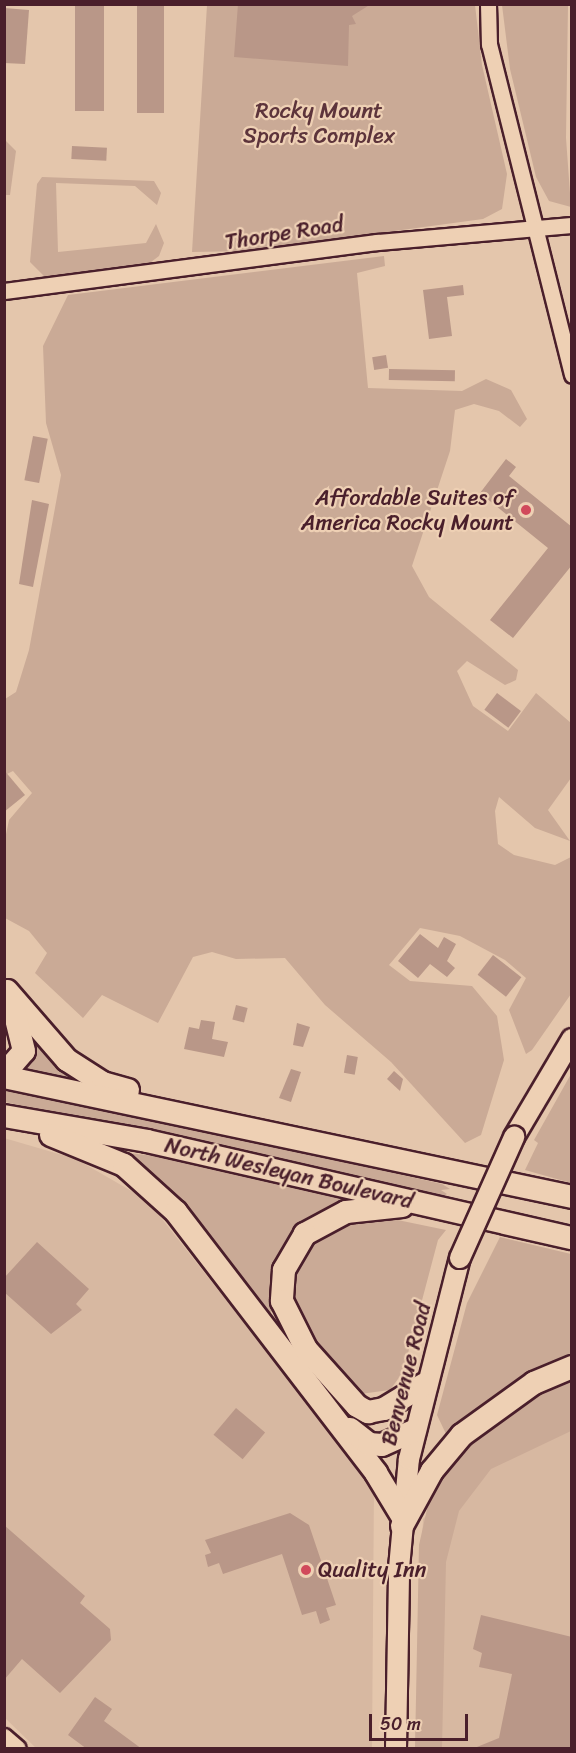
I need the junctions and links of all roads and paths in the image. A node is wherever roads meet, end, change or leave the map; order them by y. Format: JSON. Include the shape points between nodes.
{"nodes":[{"id":1,"x":488,"y":4,"type":"edge"},
{"id":2,"x":572,"y":225,"type":"edge"},
{"id":3,"x":536,"y":226,"type":"junction"},
{"id":4,"x":4,"y":291,"type":"edge"},
{"id":5,"x":572,"y":375,"type":"edge"},
{"id":6,"x":6,"y":990,"type":"edge"},
{"id":7,"x":572,"y":1039,"type":"edge"},
{"id":8,"x":4,"y":1076,"type":"edge"},
{"id":9,"x":4,"y":1118,"type":"edge"},
{"id":10,"x":252,"y":1129,"type":"junction"},
{"id":11,"x":572,"y":1197,"type":"edge"},
{"id":12,"x":425,"y":1205,"type":"junction"},
{"id":13,"x":572,"y":1238,"type":"edge"},
{"id":14,"x":572,"y":1367,"type":"edge"},
{"id":15,"x":303,"y":1377,"type":"junction"},
{"id":16,"x":425,"y":1384,"type":"junction"},
{"id":17,"x":414,"y":1431,"type":"junction"},
{"id":18,"x":402,"y":1521,"type":"junction"},
{"id":19,"x":4,"y":1736,"type":"edge"},
{"id":20,"x":18,"y":1749,"type":"edge"},
{"id":21,"x":396,"y":1749,"type":"edge"}],
"edges":[{"from":1,"to":3,"type":"street","via":[[489,44]]},
{"from":2,"to":3,"type":"street","name":"Thorpe Road"},
{"from":3,"to":4,"type":"street","name":"Thorpe Road"},
{"from":3,"to":5,"type":"street"},
{"from":6,"to":8,"type":"highway","via":[[24,1051]]},
{"from":6,"to":10,"type":"highway","via":[[81,1070],[104,1083]]},
{"from":7,"to":16,"type":"main road","name":"Benvenue Road","bridge":true,"via":[[514,1137],[460,1258]]},
{"from":8,"to":10,"type":"highway","name":"North Wesleyan Boulevard"},
{"from":9,"to":12,"type":"highway","name":"North Wesleyan Boulevard","via":[[147,1141]]},
{"from":9,"to":15,"type":"highway","via":[[98,1151],[154,1188]]},
{"from":10,"to":11,"type":"highway","name":"North Wesleyan Boulevard"},
{"from":12,"to":13,"type":"highway","name":"North Wesleyan Boulevard"},
{"from":12,"to":16,"type":"highway","via":[[345,1212],[325,1220],[291,1251],[281,1288],[293,1331],[357,1406],[368,1412],[384,1408]]},
{"from":14,"to":18,"type":"highway","via":[[534,1383],[462,1435],[432,1471]]},
{"from":15,"to":17,"type":"highway","via":[[369,1444],[394,1442]]},
{"from":15,"to":18,"type":"highway"},
{"from":16,"to":17,"type":"main road","name":"Benvenue Road"},
{"from":17,"to":18,"type":"main road","name":"Benvenue Road"},
{"from":18,"to":21,"type":"main road","name":"Benvenue Road"},
{"from":19,"to":20,"type":"street"}]}
